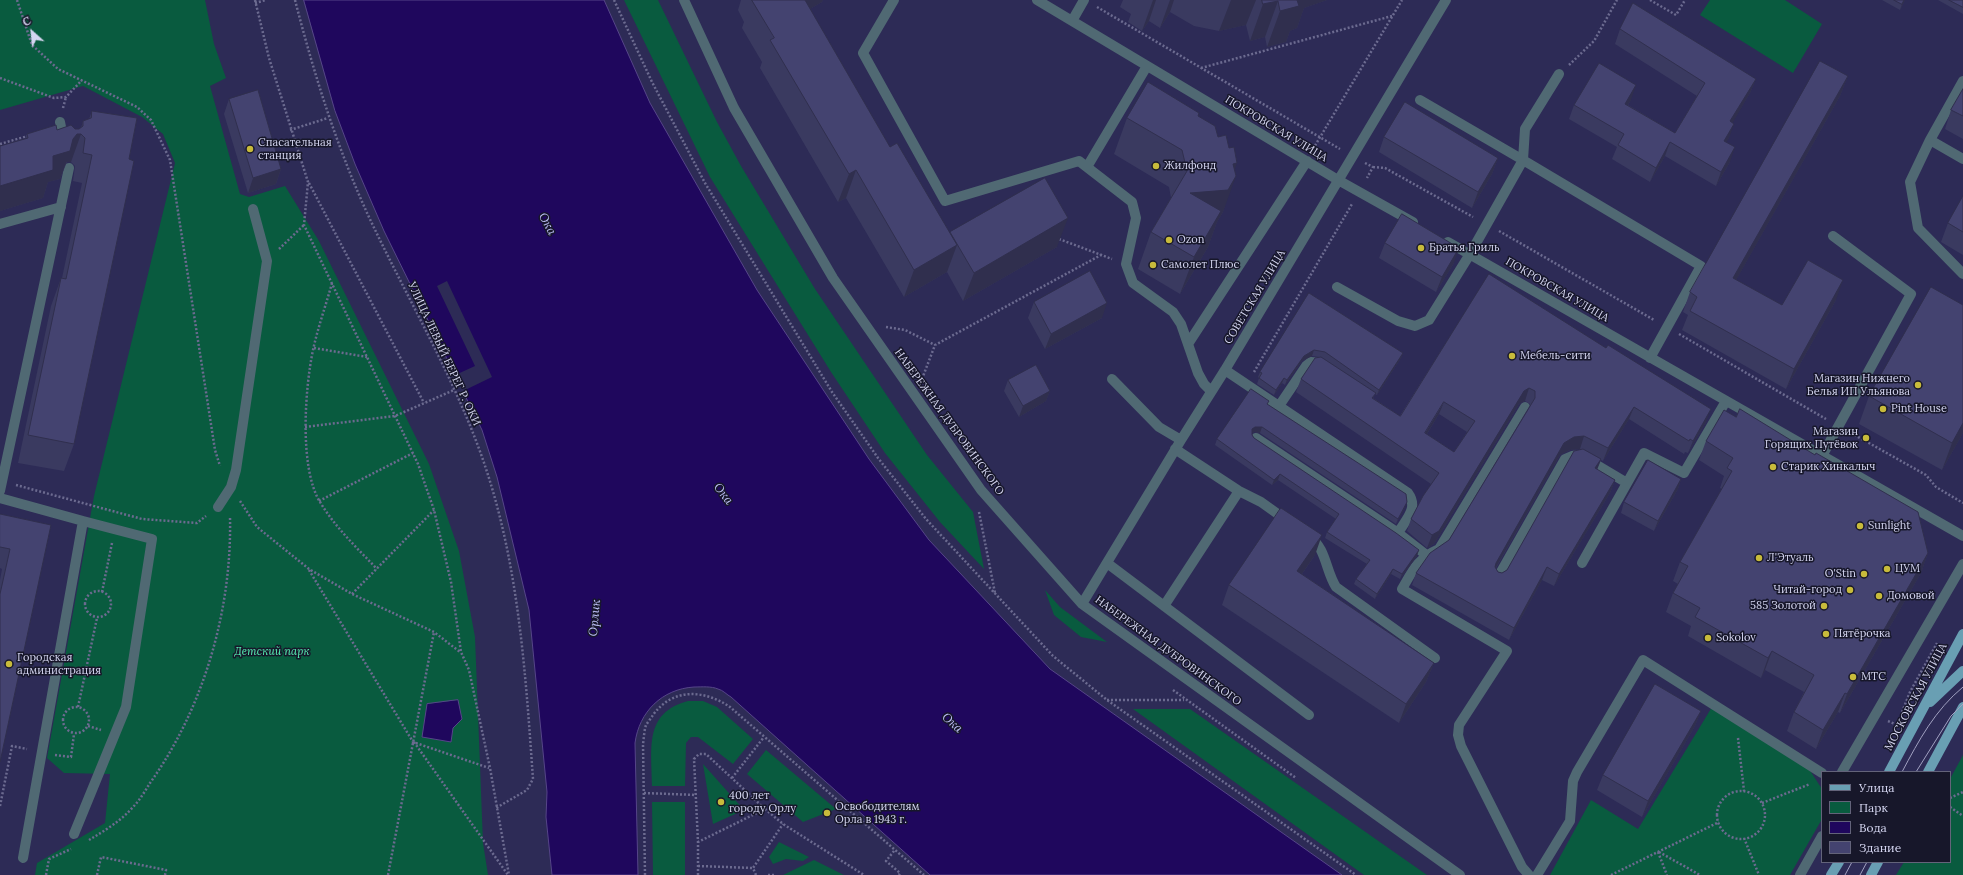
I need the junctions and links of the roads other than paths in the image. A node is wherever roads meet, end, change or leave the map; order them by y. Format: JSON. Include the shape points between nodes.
{"nodes":[{"id":1,"x":684,"y":0,"type":"edge"},
{"id":2,"x":894,"y":0,"type":"edge"},
{"id":3,"x":1038,"y":0,"type":"edge"},
{"id":4,"x":1446,"y":0,"type":"edge"},
{"id":5,"x":1088,"y":2,"type":"edge"},
{"id":6,"x":1072,"y":21,"type":"junction"},
{"id":7,"x":1147,"y":66,"type":"junction"},
{"id":8,"x":1559,"y":74,"type":"road end"},
{"id":9,"x":1963,"y":81,"type":"edge"},
{"id":10,"x":1420,"y":100,"type":"dead end"},
{"id":11,"x":60,"y":122,"type":"dead end"},
{"id":12,"x":1930,"y":140,"type":"junction"},
{"id":13,"x":66,"y":151,"type":"edge"},
{"id":14,"x":1963,"y":159,"type":"edge"},
{"id":15,"x":1523,"y":160,"type":"junction"},
{"id":16,"x":1306,"y":161,"type":"junction"},
{"id":17,"x":1087,"y":167,"type":"junction"},
{"id":18,"x":70,"y":168,"type":"edge"},
{"id":19,"x":1338,"y":180,"type":"junction"},
{"id":20,"x":61,"y":207,"type":"junction"},
{"id":21,"x":252,"y":209,"type":"dead end"},
{"id":22,"x":0,"y":224,"type":"edge"},
{"id":23,"x":1422,"y":227,"type":"edge"},
{"id":24,"x":1833,"y":236,"type":"dead end"},
{"id":25,"x":1442,"y":238,"type":"edge"},
{"id":26,"x":1470,"y":254,"type":"junction"},
{"id":27,"x":1963,"y":274,"type":"edge"},
{"id":28,"x":1337,"y":287,"type":"dead end"},
{"id":29,"x":1188,"y":344,"type":"junction"},
{"id":30,"x":1650,"y":358,"type":"junction"},
{"id":31,"x":1225,"y":370,"type":"junction"},
{"id":32,"x":1336,"y":375,"type":"edge"},
{"id":33,"x":1112,"y":379,"type":"dead end"},
{"id":34,"x":1211,"y":391,"type":"junction"},
{"id":35,"x":1726,"y":401,"type":"junction"},
{"id":36,"x":1279,"y":406,"type":"junction"},
{"id":37,"x":1525,"y":407,"type":"dead end"},
{"id":38,"x":1256,"y":438,"type":"edge"},
{"id":39,"x":1181,"y":440,"type":"junction"},
{"id":40,"x":1175,"y":449,"type":"junction"},
{"id":41,"x":1822,"y":456,"type":"junction"},
{"id":42,"x":1627,"y":483,"type":"junction"},
{"id":43,"x":1,"y":486,"type":"edge"},
{"id":44,"x":1239,"y":491,"type":"junction"},
{"id":45,"x":0,"y":498,"type":"edge"},
{"id":46,"x":218,"y":507,"type":"dead end"},
{"id":47,"x":83,"y":521,"type":"junction"},
{"id":48,"x":1398,"y":533,"type":"junction"},
{"id":49,"x":1963,"y":536,"type":"edge"},
{"id":50,"x":1426,"y":554,"type":"junction"},
{"id":51,"x":1107,"y":563,"type":"junction"},
{"id":52,"x":1582,"y":563,"type":"dead end"},
{"id":53,"x":1963,"y":564,"type":"edge"},
{"id":54,"x":1497,"y":579,"type":"edge"},
{"id":55,"x":1082,"y":604,"type":"junction"},
{"id":56,"x":1164,"y":606,"type":"junction"},
{"id":57,"x":1963,"y":634,"type":"edge"},
{"id":58,"x":1435,"y":658,"type":"dead end"},
{"id":59,"x":1963,"y":671,"type":"edge"},
{"id":60,"x":1963,"y":707,"type":"edge"},
{"id":61,"x":1922,"y":709,"type":"junction"},
{"id":62,"x":1310,"y":715,"type":"dead end"},
{"id":63,"x":1963,"y":724,"type":"edge"},
{"id":64,"x":1947,"y":737,"type":"junction"},
{"id":65,"x":1843,"y":771,"type":"edge"},
{"id":66,"x":1891,"y":771,"type":"edge"},
{"id":67,"x":1929,"y":771,"type":"edge"},
{"id":68,"x":1821,"y":772,"type":"edge"},
{"id":69,"x":74,"y":834,"type":"dead end"},
{"id":70,"x":1821,"y":838,"type":"edge"},
{"id":71,"x":23,"y":858,"type":"dead end"},
{"id":72,"x":1838,"y":863,"type":"edge"},
{"id":73,"x":1877,"y":863,"type":"edge"},
{"id":74,"x":1460,"y":875,"type":"edge"},
{"id":75,"x":1529,"y":875,"type":"edge"},
{"id":76,"x":1537,"y":875,"type":"edge"},
{"id":77,"x":1800,"y":875,"type":"edge"},
{"id":78,"x":1831,"y":875,"type":"edge"},
{"id":79,"x":1871,"y":875,"type":"edge"}],
"edges":[{"from":1,"to":55,"type":"street","name":"НАБЕРЕЖНАЯ ДУБРОВИНСКОГО","via":[[734,108],[833,278],[981,490]]},
{"from":2,"to":17,"type":"street","via":[[863,53],[945,201],[1079,161]]},
{"from":3,"to":6,"type":"street","name":"ПОКРОВСКАЯ УЛИЦА"},
{"from":4,"to":19,"type":"street","name":"СОВЕТСКАЯ УЛИЦА"},
{"from":5,"to":6,"type":"street"},
{"from":6,"to":7,"type":"street","name":"ПОКРОВСКАЯ УЛИЦА"},
{"from":7,"to":16,"type":"street","name":"ПОКРОВСКАЯ УЛИЦА"},
{"from":7,"to":17,"type":"street"},
{"from":8,"to":15,"type":"street","via":[[1525,129]]},
{"from":9,"to":12,"type":"street"},
{"from":10,"to":15,"type":"street"},
{"from":11,"to":13,"type":"street"},
{"from":12,"to":14,"type":"street"},
{"from":12,"to":27,"type":"street","via":[[1910,182],[1918,228]]},
{"from":15,"to":26,"type":"street"},
{"from":15,"to":30,"type":"street","via":[[1701,266]]},
{"from":16,"to":19,"type":"street","name":"ПОКРОВСКАЯ УЛИЦА"},
{"from":16,"to":29,"type":"street"},
{"from":17,"to":29,"type":"street","via":[[1132,202],[1136,218],[1126,264],[1134,283],[1173,312],[1181,324]]},
{"from":18,"to":20,"type":"street"},
{"from":19,"to":23,"type":"street","name":"ПОКРОВСКАЯ УЛИЦА"},
{"from":19,"to":31,"type":"street","name":"СОВЕТСКАЯ УЛИЦА"},
{"from":20,"to":22,"type":"street"},
{"from":20,"to":43,"type":"street"},
{"from":21,"to":46,"type":"street","via":[[267,261],[236,470],[231,487]]},
{"from":24,"to":41,"type":"street","via":[[1911,294]]},
{"from":25,"to":26,"type":"street","name":"ПОКРОВСКАЯ УЛИЦА"},
{"from":26,"to":28,"type":"street","via":[[1429,320],[1415,326],[1398,321]]},
{"from":26,"to":30,"type":"street","name":"ПОКРОВСКАЯ УЛИЦА"},
{"from":29,"to":34,"type":"street","via":[[1198,373]]},
{"from":30,"to":35,"type":"street","name":"ПОКРОВСКАЯ УЛИЦА"},
{"from":31,"to":34,"type":"street","name":"СОВЕТСКАЯ УЛИЦА"},
{"from":31,"to":36,"type":"street"},
{"from":32,"to":36,"type":"street","via":[[1318,363],[1311,362]]},
{"from":33,"to":39,"type":"street","via":[[1159,427]]},
{"from":34,"to":39,"type":"street","name":"СОВЕТСКАЯ УЛИЦА"},
{"from":35,"to":41,"type":"street","name":"ПОКРОВСКАЯ УЛИЦА"},
{"from":35,"to":42,"type":"street","via":[[1684,473],[1644,453]]},
{"from":36,"to":48,"type":"street","via":[[1408,493],[1414,506]]},
{"from":37,"to":50,"type":"street","via":[[1439,549]]},
{"from":38,"to":48,"type":"street"},
{"from":39,"to":40,"type":"street","name":"СОВЕТСКАЯ УЛИЦА"},
{"from":40,"to":44,"type":"street"},
{"from":40,"to":51,"type":"street","name":"СОВЕТСКАЯ УЛИЦА"},
{"from":41,"to":49,"type":"street","name":"ПОКРОВСКАЯ УЛИЦА"},
{"from":42,"to":52,"type":"street"},
{"from":42,"to":54,"type":"street","via":[[1580,456],[1565,459]]},
{"from":44,"to":56,"type":"street"},
{"from":44,"to":58,"type":"street","via":[[1261,502],[1315,541],[1336,588]]},
{"from":45,"to":47,"type":"street"},
{"from":47,"to":69,"type":"street","via":[[152,539],[126,707]]},
{"from":47,"to":71,"type":"street"},
{"from":48,"to":50,"type":"street"},
{"from":50,"to":75,"type":"street","via":[[1402,589],[1506,651],[1459,725],[1458,735],[1461,746],[1522,867]]},
{"from":51,"to":55,"type":"street","name":"СОВЕТСКАЯ УЛИЦА"},
{"from":51,"to":56,"type":"street"},
{"from":53,"to":65,"type":"street"},
{"from":55,"to":74,"type":"street","name":"НАБЕРЕЖНАЯ ДУБРОВИНСКОГО"},
{"from":56,"to":62,"type":"street"},
{"from":57,"to":61,"type":"main road","name":"МОСКОВСКАЯ УЛИЦА"},
{"from":59,"to":61,"type":"main road"},
{"from":60,"to":64,"type":"main road"},
{"from":61,"to":66,"type":"main road","name":"МОСКОВСКАЯ УЛИЦА"},
{"from":63,"to":64,"type":"main road"},
{"from":64,"to":67,"type":"main road"},
{"from":68,"to":76,"type":"street","via":[[1643,660],[1577,772],[1570,821]]},
{"from":70,"to":77,"type":"street"},
{"from":72,"to":78,"type":"main road"},
{"from":73,"to":79,"type":"main road"}]}
